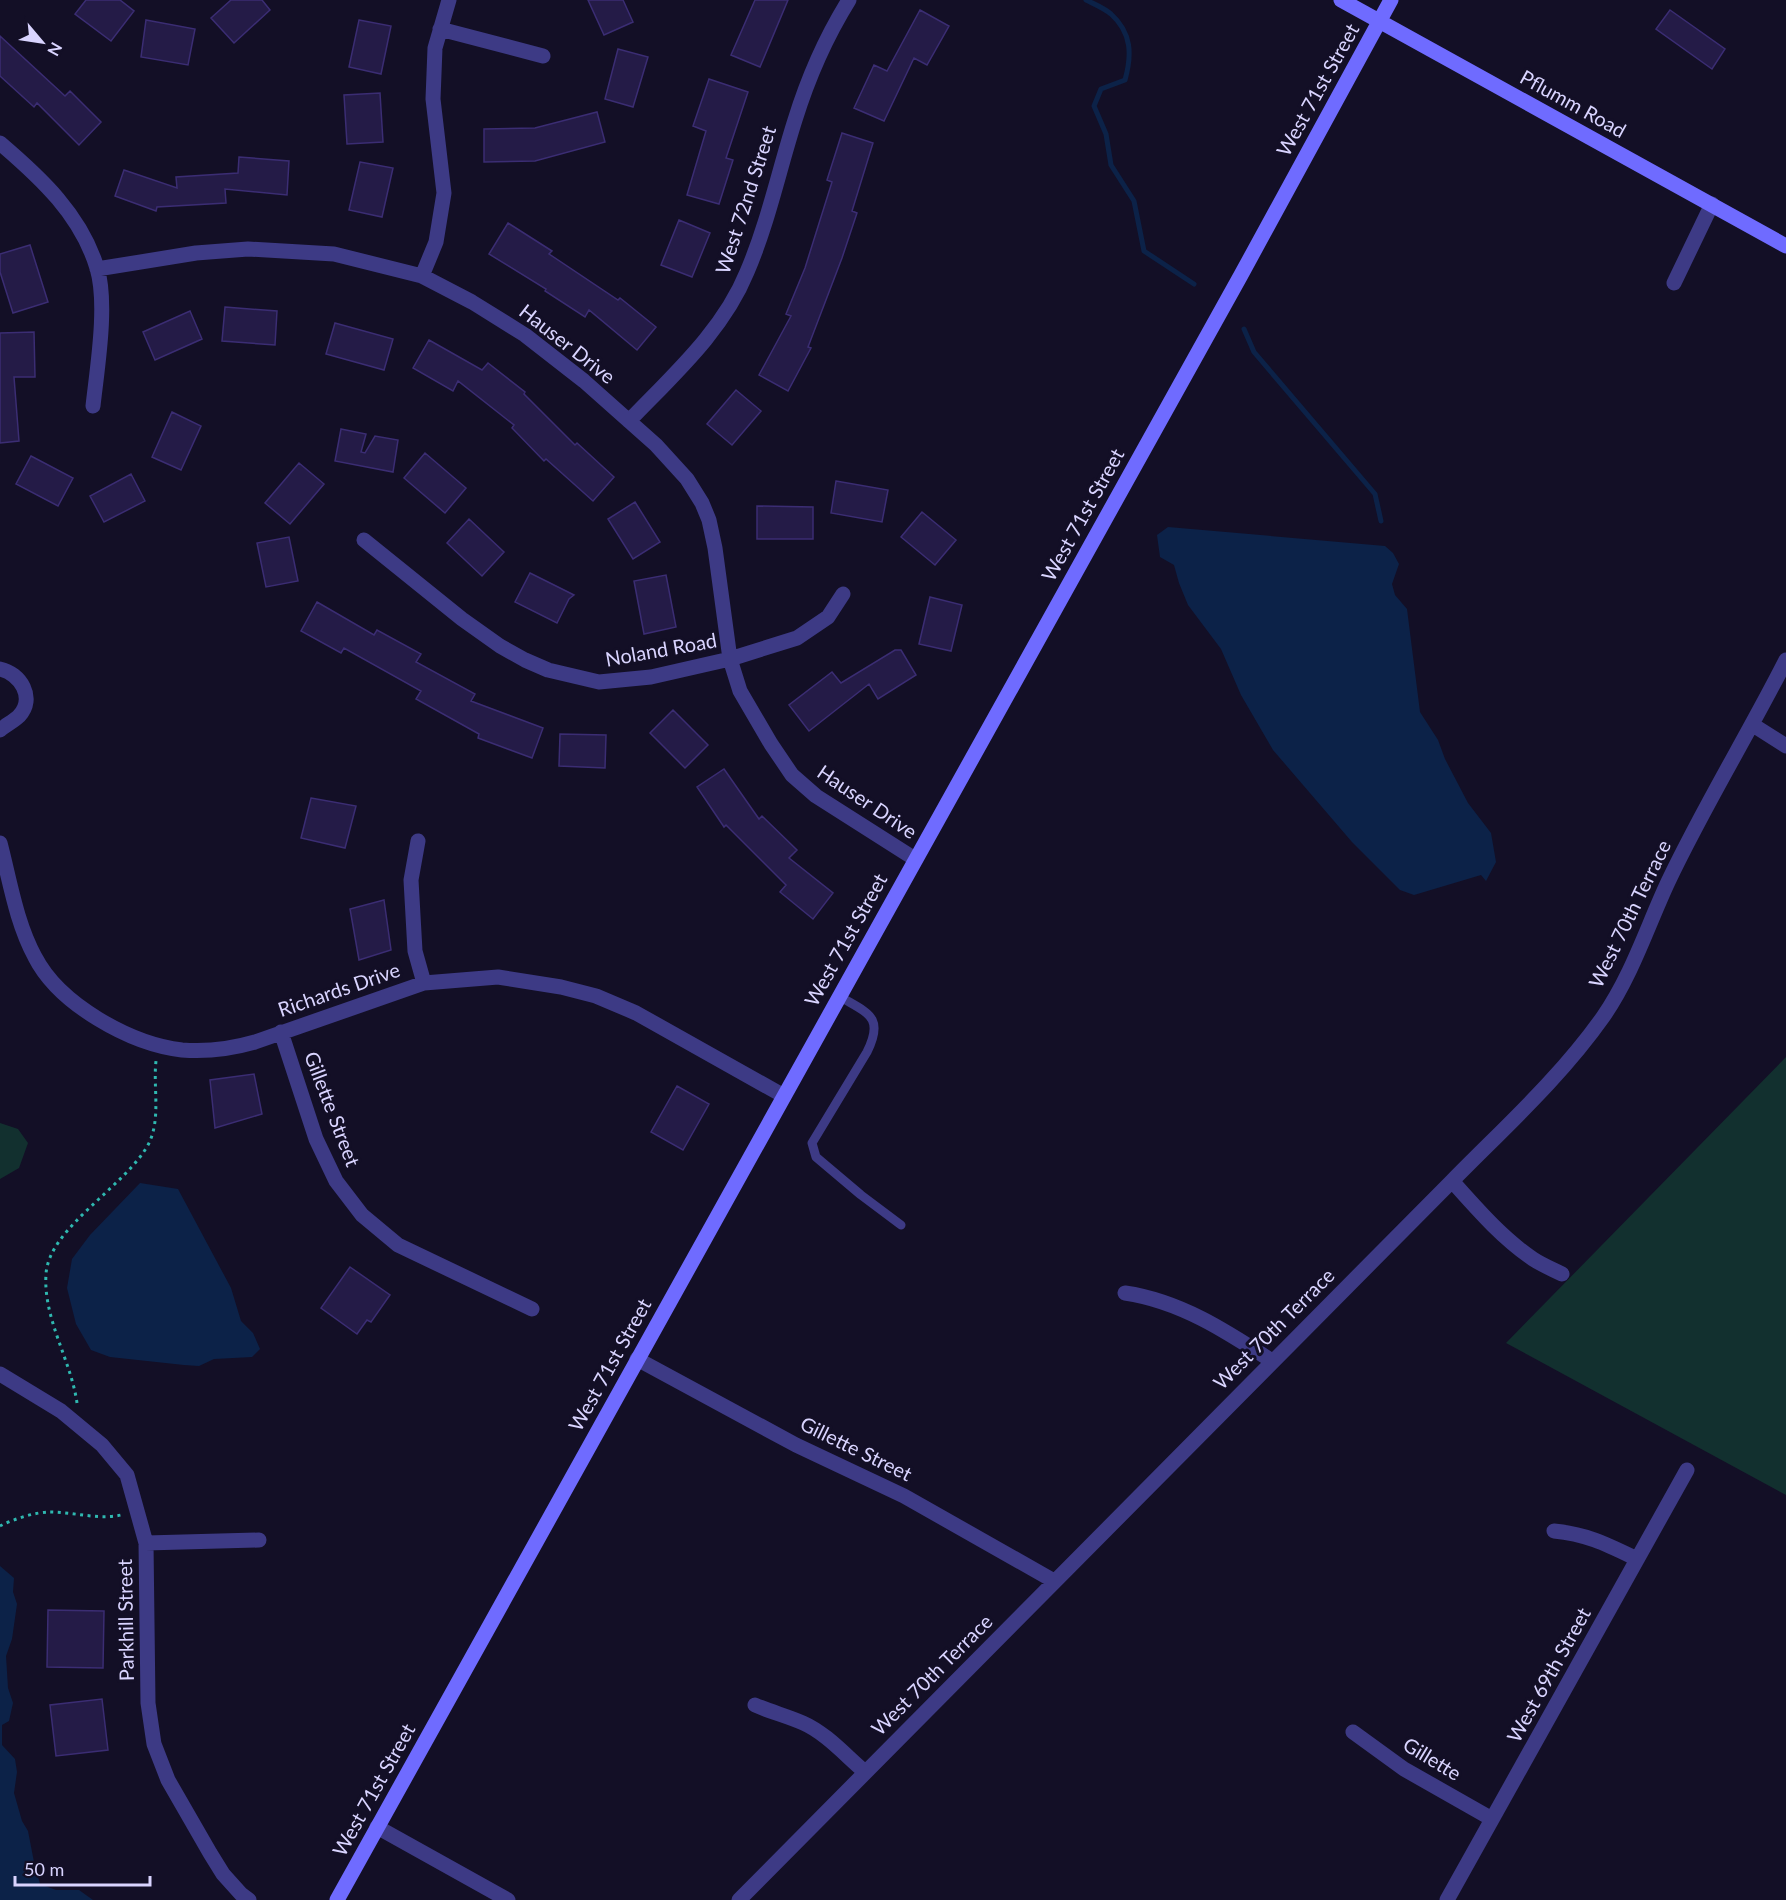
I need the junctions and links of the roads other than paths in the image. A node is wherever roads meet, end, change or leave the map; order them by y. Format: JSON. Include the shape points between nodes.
{"nodes":[{"id":1,"x":449,"y":0,"type":"edge"},
{"id":2,"x":849,"y":0,"type":"edge"},
{"id":3,"x":1341,"y":0,"type":"edge"},
{"id":4,"x":1391,"y":0,"type":"edge"},
{"id":5,"x":1379,"y":21,"type":"junction"},
{"id":6,"x":440,"y":29,"type":"junction"},
{"id":7,"x":543,"y":56,"type":"dead end"},
{"id":8,"x":0,"y":143,"type":"edge"},
{"id":9,"x":1712,"y":204,"type":"junction"},
{"id":10,"x":1786,"y":246,"type":"edge"},
{"id":11,"x":97,"y":269,"type":"junction"},
{"id":12,"x":422,"y":276,"type":"junction"},
{"id":13,"x":1674,"y":284,"type":"dead end"},
{"id":14,"x":93,"y":406,"type":"dead end"},
{"id":15,"x":629,"y":421,"type":"junction"},
{"id":16,"x":364,"y":540,"type":"dead end"},
{"id":17,"x":843,"y":594,"type":"dead end"},
{"id":18,"x":730,"y":659,"type":"junction"},
{"id":19,"x":1786,"y":660,"type":"edge"},
{"id":20,"x":0,"y":669,"type":"edge"},
{"id":21,"x":1753,"y":725,"type":"junction"},
{"id":22,"x":0,"y":730,"type":"edge"},
{"id":23,"x":1786,"y":746,"type":"edge"},
{"id":24,"x":418,"y":841,"type":"dead end"},
{"id":25,"x":0,"y":843,"type":"edge"},
{"id":26,"x":915,"y":859,"type":"junction"},
{"id":27,"x":424,"y":983,"type":"junction"},
{"id":28,"x":839,"y":996,"type":"junction"},
{"id":29,"x":281,"y":1032,"type":"junction"},
{"id":30,"x":784,"y":1096,"type":"junction"},
{"id":31,"x":1452,"y":1181,"type":"junction"},
{"id":32,"x":901,"y":1225,"type":"dead end"},
{"id":33,"x":1562,"y":1274,"type":"dead end"},
{"id":34,"x":1125,"y":1293,"type":"dead end"},
{"id":35,"x":531,"y":1309,"type":"dead end"},
{"id":36,"x":637,"y":1359,"type":"junction"},
{"id":37,"x":1272,"y":1361,"type":"junction"},
{"id":38,"x":0,"y":1374,"type":"edge"},
{"id":39,"x":1687,"y":1470,"type":"dead end"},
{"id":40,"x":1554,"y":1531,"type":"dead end"},
{"id":41,"x":259,"y":1540,"type":"dead end"},
{"id":42,"x":146,"y":1543,"type":"junction"},
{"id":43,"x":1637,"y":1559,"type":"junction"},
{"id":44,"x":1054,"y":1581,"type":"junction"},
{"id":45,"x":755,"y":1705,"type":"dead end"},
{"id":46,"x":1353,"y":1732,"type":"dead end"},
{"id":47,"x":866,"y":1772,"type":"junction"},
{"id":48,"x":1492,"y":1819,"type":"junction"},
{"id":49,"x":378,"y":1827,"type":"junction"},
{"id":50,"x":249,"y":1900,"type":"edge"},
{"id":51,"x":337,"y":1900,"type":"edge"},
{"id":52,"x":508,"y":1900,"type":"edge"},
{"id":53,"x":739,"y":1900,"type":"edge"},
{"id":54,"x":1447,"y":1900,"type":"edge"}],
"edges":[{"from":1,"to":6,"type":"street"},
{"from":2,"to":15,"type":"street","name":"West 72nd Street","via":[[809,80],[758,243],[733,301],[713,330]]},
{"from":3,"to":5,"type":"street","name":"Pflumm Road"},
{"from":4,"to":5,"type":"street","name":"West 71st Street"},
{"from":5,"to":9,"type":"street","name":"Pflumm Road"},
{"from":5,"to":26,"type":"street","name":"West 71st Street"},
{"from":6,"to":7,"type":"street"},
{"from":6,"to":12,"type":"street","via":[[435,48],[433,99],[444,193],[436,242]]},
{"from":8,"to":11,"type":"street","via":[[61,201],[80,229]]},
{"from":9,"to":10,"type":"street","name":"Pflumm Road"},
{"from":9,"to":13,"type":"street"},
{"from":11,"to":12,"type":"street","name":"Hauser Drive","via":[[248,249],[334,254]]},
{"from":11,"to":14,"type":"street","via":[[101,294]]},
{"from":12,"to":15,"type":"street","name":"Hauser Drive","via":[[525,335]]},
{"from":15,"to":18,"type":"street","name":"Hauser Drive","via":[[687,479],[702,503],[715,548]]},
{"from":16,"to":18,"type":"street","name":"Noland Road","via":[[471,626],[508,651],[548,670],[599,682],[621,681]]},
{"from":17,"to":18,"type":"street","name":"Noland Road","via":[[828,616],[797,638]]},
{"from":18,"to":26,"type":"street","name":"Hauser Drive","via":[[740,691],[792,775],[832,807]]},
{"from":19,"to":21,"type":"street","name":"West 70th Terrace"},
{"from":20,"to":22,"type":"street","via":[[18,677],[25,694],[20,715]]},
{"from":21,"to":23,"type":"street"},
{"from":21,"to":31,"type":"street","name":"West 70th Terrace","via":[[1668,882],[1629,971],[1604,1015],[1542,1090]]},
{"from":24,"to":27,"type":"street","via":[[411,880],[415,951]]},
{"from":25,"to":29,"type":"street","name":"Richards Drive","via":[[23,933],[36,960],[62,991],[94,1017],[114,1028],[181,1050],[233,1048]]},
{"from":26,"to":28,"type":"street","name":"West 71st Street"},
{"from":27,"to":29,"type":"street","name":"Richards Drive"},
{"from":27,"to":30,"type":"street","name":"Richards Drive","via":[[498,977],[596,996],[646,1018]]},
{"from":28,"to":30,"type":"street","name":"West 71st Street"},
{"from":28,"to":32,"type":"lane","via":[[869,1015],[876,1027],[867,1052],[812,1143],[813,1152]]},
{"from":29,"to":35,"type":"street","name":"Gillette Street","via":[[316,1139],[336,1180],[362,1215],[398,1245]]},
{"from":30,"to":36,"type":"street","name":"West 71st Street"},
{"from":31,"to":33,"type":"street","via":[[1514,1246]]},
{"from":31,"to":37,"type":"street","name":"West 70th Terrace"},
{"from":34,"to":37,"type":"street","via":[[1150,1296],[1200,1317]]},
{"from":36,"to":44,"type":"street","name":"Gillette Street","via":[[796,1445],[904,1496]]},
{"from":36,"to":49,"type":"street","name":"West 71st Street"},
{"from":37,"to":44,"type":"street","name":"West 70th Terrace"},
{"from":38,"to":42,"type":"street","name":"Parkhill Street","via":[[61,1411],[102,1445],[127,1475]]},
{"from":39,"to":43,"type":"street","name":"West 69th Street"},
{"from":40,"to":43,"type":"street","via":[[1595,1539]]},
{"from":41,"to":42,"type":"street"},
{"from":42,"to":50,"type":"street","name":"Parkhill Street","via":[[148,1703],[154,1744],[168,1780],[210,1853],[223,1874]]},
{"from":43,"to":48,"type":"street","name":"West 69th Street"},
{"from":44,"to":47,"type":"street","name":"West 70th Terrace"},
{"from":45,"to":47,"type":"street","via":[[804,1723]]},
{"from":46,"to":48,"type":"street","name":"Gillette","via":[[1404,1769]]},
{"from":47,"to":53,"type":"street","name":"West 70th Terrace"},
{"from":48,"to":54,"type":"street","name":"West 69th Street"},
{"from":49,"to":51,"type":"street","name":"West 71st Street"},
{"from":49,"to":52,"type":"street"}]}
